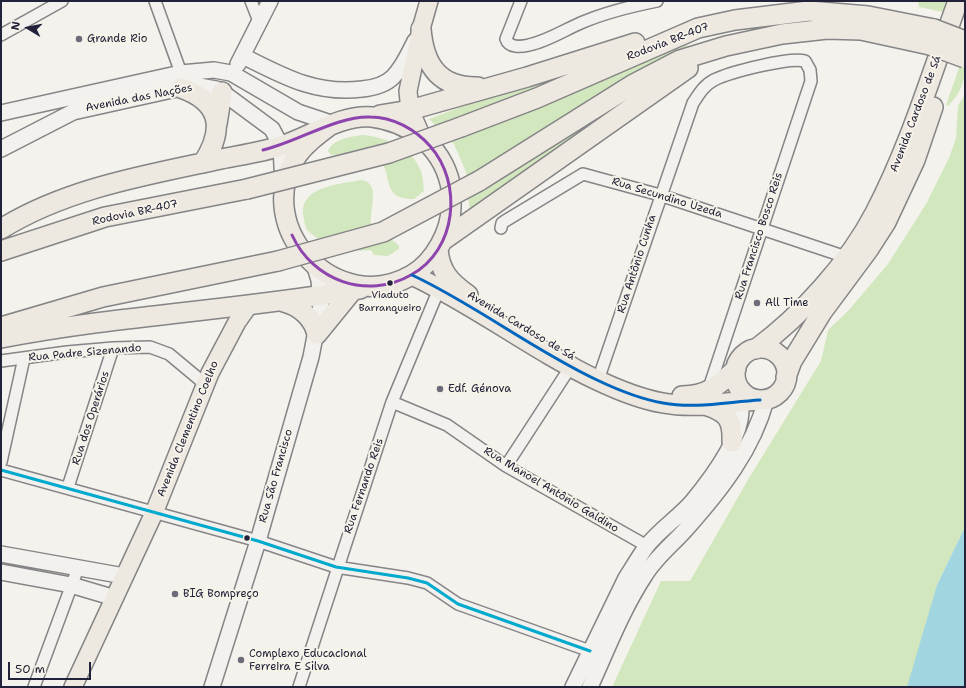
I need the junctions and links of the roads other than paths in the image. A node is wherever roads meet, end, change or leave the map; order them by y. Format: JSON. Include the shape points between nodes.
{"nodes":[{"id":1,"x":62,"y":1,"type":"edge"},
{"id":2,"x":155,"y":1,"type":"edge"},
{"id":3,"x":251,"y":1,"type":"edge"},
{"id":4,"x":270,"y":1,"type":"edge"},
{"id":5,"x":429,"y":1,"type":"edge"},
{"id":6,"x":521,"y":1,"type":"edge"},
{"id":7,"x":657,"y":1,"type":"edge"},
{"id":8,"x":958,"y":1,"type":"edge"},
{"id":9,"x":623,"y":5,"type":"edge"},
{"id":10,"x":965,"y":20,"type":"edge"},
{"id":11,"x":260,"y":24,"type":"junction"},
{"id":12,"x":698,"y":28,"type":"junction"},
{"id":13,"x":421,"y":29,"type":"junction"},
{"id":14,"x":1,"y":34,"type":"edge"},
{"id":15,"x":932,"y":37,"type":"junction"},
{"id":16,"x":965,"y":41,"type":"edge"},
{"id":17,"x":726,"y":46,"type":"junction"},
{"id":18,"x":243,"y":56,"type":"junction"},
{"id":19,"x":965,"y":58,"type":"edge"},
{"id":20,"x":232,"y":73,"type":"junction"},
{"id":21,"x":181,"y":80,"type":"junction"},
{"id":22,"x":811,"y":81,"type":"joint"},
{"id":23,"x":491,"y":86,"type":"junction"},
{"id":24,"x":222,"y":92,"type":"junction"},
{"id":25,"x":72,"y":104,"type":"junction"},
{"id":26,"x":410,"y":110,"type":"junction"},
{"id":27,"x":1,"y":112,"type":"edge"},
{"id":28,"x":370,"y":117,"type":"junction"},
{"id":29,"x":217,"y":124,"type":"junction"},
{"id":30,"x":331,"y":126,"type":"junction"},
{"id":31,"x":421,"y":135,"type":"junction"},
{"id":32,"x":281,"y":146,"type":"junction"},
{"id":33,"x":1,"y":149,"type":"edge"},
{"id":34,"x":203,"y":163,"type":"junction"},
{"id":35,"x":660,"y":195,"type":"junction"},
{"id":36,"x":284,"y":200,"type":"junction"},
{"id":37,"x":501,"y":228,"type":"dead end"},
{"id":38,"x":762,"y":228,"type":"junction"},
{"id":39,"x":1,"y":229,"type":"edge"},
{"id":40,"x":440,"y":245,"type":"junction"},
{"id":41,"x":1,"y":251,"type":"edge"},
{"id":42,"x":846,"y":258,"type":"junction"},
{"id":43,"x":314,"y":267,"type":"junction"},
{"id":44,"x":412,"y":275,"type":"junction"},
{"id":45,"x":383,"y":285,"type":"junction"},
{"id":46,"x":440,"y":289,"type":"junction"},
{"id":47,"x":352,"y":290,"type":"junction"},
{"id":48,"x":320,"y":295,"type":"junction"},
{"id":49,"x":284,"y":302,"type":"junction"},
{"id":50,"x":249,"y":306,"type":"junction"},
{"id":51,"x":1,"y":327,"type":"edge"},
{"id":52,"x":317,"y":334,"type":"junction"},
{"id":53,"x":1,"y":338,"type":"edge"},
{"id":54,"x":113,"y":348,"type":"junction"},
{"id":55,"x":756,"y":349,"type":"junction"},
{"id":56,"x":24,"y":358,"type":"junction"},
{"id":57,"x":1,"y":361,"type":"edge"},
{"id":58,"x":572,"y":363,"type":"junction"},
{"id":59,"x":600,"y":376,"type":"junction"},
{"id":60,"x":786,"y":377,"type":"junction"},
{"id":61,"x":205,"y":384,"type":"junction"},
{"id":62,"x":738,"y":385,"type":"junction"},
{"id":63,"x":706,"y":398,"type":"junction"},
{"id":64,"x":763,"y":400,"type":"junction"},
{"id":65,"x":392,"y":402,"type":"junction"},
{"id":66,"x":732,"y":442,"type":"junction"},
{"id":67,"x":1,"y":462,"type":"edge"},
{"id":68,"x":506,"y":466,"type":"junction"},
{"id":69,"x":1,"y":470,"type":"edge"},
{"id":70,"x":68,"y":487,"type":"junction"},
{"id":71,"x":154,"y":513,"type":"junction"},
{"id":72,"x":258,"y":541,"type":"junction"},
{"id":73,"x":647,"y":546,"type":"junction"},
{"id":74,"x":1,"y":554,"type":"edge"},
{"id":75,"x":336,"y":567,"type":"junction"},
{"id":76,"x":78,"y":568,"type":"junction"},
{"id":77,"x":1,"y":572,"type":"edge"},
{"id":78,"x":124,"y":576,"type":"junction"},
{"id":79,"x":71,"y":585,"type":"junction"},
{"id":80,"x":115,"y":598,"type":"junction"},
{"id":81,"x":590,"y":652,"type":"junction"},
{"id":82,"x":34,"y":687,"type":"edge"},
{"id":83,"x":73,"y":687,"type":"edge"},
{"id":84,"x":212,"y":687,"type":"edge"},
{"id":85,"x":298,"y":687,"type":"edge"},
{"id":86,"x":573,"y":687,"type":"edge"},
{"id":87,"x":590,"y":687,"type":"edge"}],
"edges":[{"from":1,"to":14,"type":"street"},
{"from":2,"to":21,"type":"street"},
{"from":3,"to":11,"type":"street"},
{"from":4,"to":11,"type":"main road"},
{"from":5,"to":13,"type":"main road"},
{"from":6,"to":9,"type":"street","via":[[506,39],[512,46],[529,45]]},
{"from":7,"to":9,"type":"street"},
{"from":8,"to":42,"type":"highway","name":"Avenida Cardoso de Sá","via":[[901,158],[874,214]]},
{"from":10,"to":60,"type":"highway","name":"Avenida Cardoso de Sá","via":[[915,160],[886,222],[822,312],[792,362]]},
{"from":11,"to":18,"type":"main road"},
{"from":12,"to":15,"type":"highway","name":"Rodovia BR-407","via":[[743,18],[808,11],[868,16]]},
{"from":12,"to":23,"type":"highway","via":[[668,31],[527,77]]},
{"from":12,"to":41,"type":"highway","name":"Rodovia BR-407","bridge":true,"via":[[537,98],[389,153],[247,189],[105,217]]},
{"from":13,"to":18,"type":"main road","via":[[400,69],[381,85],[370,88],[349,91],[322,89],[273,71]]},
{"from":13,"to":23,"type":"highway","via":[[422,45],[438,75],[458,86]]},
{"from":13,"to":26,"type":"main road","via":[[408,91]]},
{"from":15,"to":16,"type":"highway","bridge":true},
{"from":15,"to":17,"type":"highway","name":"Rodovia BR-407","via":[[827,29],[782,34]]},
{"from":15,"to":19,"type":"highway","bridge":true},
{"from":17,"to":40,"type":"highway","via":[[686,69]]},
{"from":17,"to":51,"type":"highway","name":"Rodovia BR-407","bridge":true,"via":[[680,60],[632,85],[479,181],[383,232],[278,261],[103,297]]},
{"from":18,"to":20,"type":"main road"},
{"from":20,"to":21,"type":"main road","name":"Avenida das Nações","via":[[214,70]]},
{"from":20,"to":24,"type":"main road"},
{"from":20,"to":30,"type":"main road","name":"Avenida das Nações","via":[[298,112]]},
{"from":21,"to":24,"type":"main road","name":"Avenida das Nações"},
{"from":21,"to":25,"type":"main road","name":"Avenida das Nações"},
{"from":21,"to":29,"type":"highway","via":[[211,108]]},
{"from":22,"to":35,"type":"street","name":"Rua Antônio Cunha","via":[[807,63],[800,60],[727,75],[703,88],[693,102]]},
{"from":22,"to":38,"type":"street","name":"Rua Francisco Bosco Reis"},
{"from":23,"to":26,"type":"highway"},
{"from":24,"to":29,"type":"highway"},
{"from":24,"to":32,"type":"main road","name":"Avenida das Nações","via":[[272,129]]},
{"from":25,"to":27,"type":"main road","name":"Avenida das Nações"},
{"from":25,"to":33,"type":"main road","name":"Avenida das Nações"},
{"from":26,"to":28,"type":"highway"},
{"from":26,"to":31,"type":"main road"},
{"from":28,"to":30,"type":"highway","via":[[352,118]]},
{"from":28,"to":31,"type":"highway","via":[[397,122]]},
{"from":29,"to":34,"type":"highway","via":[[215,139]]},
{"from":30,"to":32,"type":"highway"},
{"from":30,"to":36,"type":"highway","via":[[310,140],[296,158],[287,178]]},
{"from":31,"to":40,"type":"highway","via":[[440,157],[451,184],[452,214]]},
{"from":32,"to":34,"type":"highway"},
{"from":32,"to":36,"type":"main road","name":"Avenida das Nações"},
{"from":34,"to":39,"type":"highway","via":[[124,180],[58,201]]},
{"from":35,"to":37,"type":"street","name":"Rua Secundino Uzeda","via":[[582,174],[502,223]]},
{"from":35,"to":38,"type":"street","name":"Rua Secundino Uzeda"},
{"from":35,"to":59,"type":"street","name":"Rua Antônio Cunha"},
{"from":36,"to":43,"type":"highway","via":[[287,225],[298,248]]},
{"from":38,"to":42,"type":"street","name":"Rua Secundino Uzeda"},
{"from":38,"to":63,"type":"street","name":"Rua Francisco Bosco Reis"},
{"from":40,"to":44,"type":"highway","via":[[427,262]]},
{"from":40,"to":58,"type":"highway","name":"Avenida Cardoso de Sá","via":[[440,265],[444,274],[461,290]]},
{"from":42,"to":55,"type":"highway","name":"Avenida Cardoso de Sá","via":[[820,289],[772,337]]},
{"from":43,"to":45,"type":"highway","via":[[335,280],[359,286]]},
{"from":43,"to":48,"type":"main road","name":"Rua São Francisco"},
{"from":44,"to":45,"type":"highway"},
{"from":44,"to":46,"type":"highway","name":"Avenida Cardoso de Sá"},
{"from":45,"to":47,"type":"highway"},
{"from":46,"to":58,"type":"highway","name":"Avenida Cardoso de Sá"},
{"from":46,"to":65,"type":"street","name":"Rua Fernando Reis"},
{"from":47,"to":48,"type":"highway"},
{"from":47,"to":52,"type":"highway"},
{"from":48,"to":49,"type":"highway"},
{"from":48,"to":52,"type":"main road","name":"Rua São Francisco"},
{"from":49,"to":50,"type":"highway"},
{"from":49,"to":52,"type":"highway","via":[[304,312],[315,326]]},
{"from":50,"to":53,"type":"highway","via":[[106,321]]},
{"from":50,"to":61,"type":"main road","name":"Avenida Clementino Coelho","via":[[237,322]]},
{"from":52,"to":72,"type":"main road","name":"Rua São Francisco"},
{"from":54,"to":56,"type":"street","name":"Rua Padre Sizenando"},
{"from":54,"to":61,"type":"street","name":"Rua Padre Sizenando","via":[[150,347],[169,354]]},
{"from":54,"to":70,"type":"street","name":"Rua dos Operários"},
{"from":55,"to":60,"type":"highway","via":[[768,350],[778,355],[783,361]]},
{"from":55,"to":62,"type":"highway","via":[[743,356]]},
{"from":56,"to":57,"type":"street","name":"Rua Padre Sizenando"},
{"from":56,"to":67,"type":"street"},
{"from":58,"to":59,"type":"highway","name":"Avenida Cardoso de Sá"},
{"from":58,"to":68,"type":"street"},
{"from":59,"to":63,"type":"highway","name":"Avenida Cardoso de Sá","via":[[640,398],[663,404]]},
{"from":60,"to":64,"type":"highway","via":[[780,392]]},
{"from":61,"to":71,"type":"main road","name":"Avenida Clementino Coelho"},
{"from":62,"to":63,"type":"highway","name":"Avenida Cardoso de Sá"},
{"from":62,"to":63,"type":"highway","via":[[716,388]]},
{"from":62,"to":64,"type":"highway","via":[[747,396]]},
{"from":62,"to":66,"type":"main road","via":[[740,420]]},
{"from":63,"to":66,"type":"highway","via":[[729,419]]},
{"from":64,"to":87,"type":"main road","via":[[755,434],[730,475],[645,575]]},
{"from":65,"to":68,"type":"street","name":"Rua Manoel Antônio Galdino","via":[[447,425]]},
{"from":65,"to":75,"type":"street","name":"Rua Fernando Reis"},
{"from":66,"to":73,"type":"main road","via":[[715,471],[691,502]]},
{"from":68,"to":73,"type":"street","name":"Rua Manoel Antônio Galdino"},
{"from":69,"to":70,"type":"street"},
{"from":70,"to":71,"type":"street"},
{"from":71,"to":72,"type":"street"},
{"from":71,"to":78,"type":"main road","name":"Avenida Clementino Coelho"},
{"from":72,"to":75,"type":"street"},
{"from":72,"to":84,"type":"main road","name":"Rua São Francisco"},
{"from":73,"to":81,"type":"main road","via":[[626,578]]},
{"from":74,"to":76,"type":"main road"},
{"from":75,"to":81,"type":"street","via":[[427,583],[458,604]]},
{"from":75,"to":85,"type":"street","name":"Rua Fernando Reis"},
{"from":76,"to":78,"type":"main road"},
{"from":76,"to":79,"type":"street"},
{"from":77,"to":79,"type":"main road"},
{"from":78,"to":80,"type":"main road","name":"Avenida Clementino Coelho"},
{"from":79,"to":80,"type":"main road"},
{"from":79,"to":82,"type":"street"},
{"from":80,"to":83,"type":"main road","name":"Avenida Clementino Coelho"},
{"from":81,"to":86,"type":"main road"}]}
